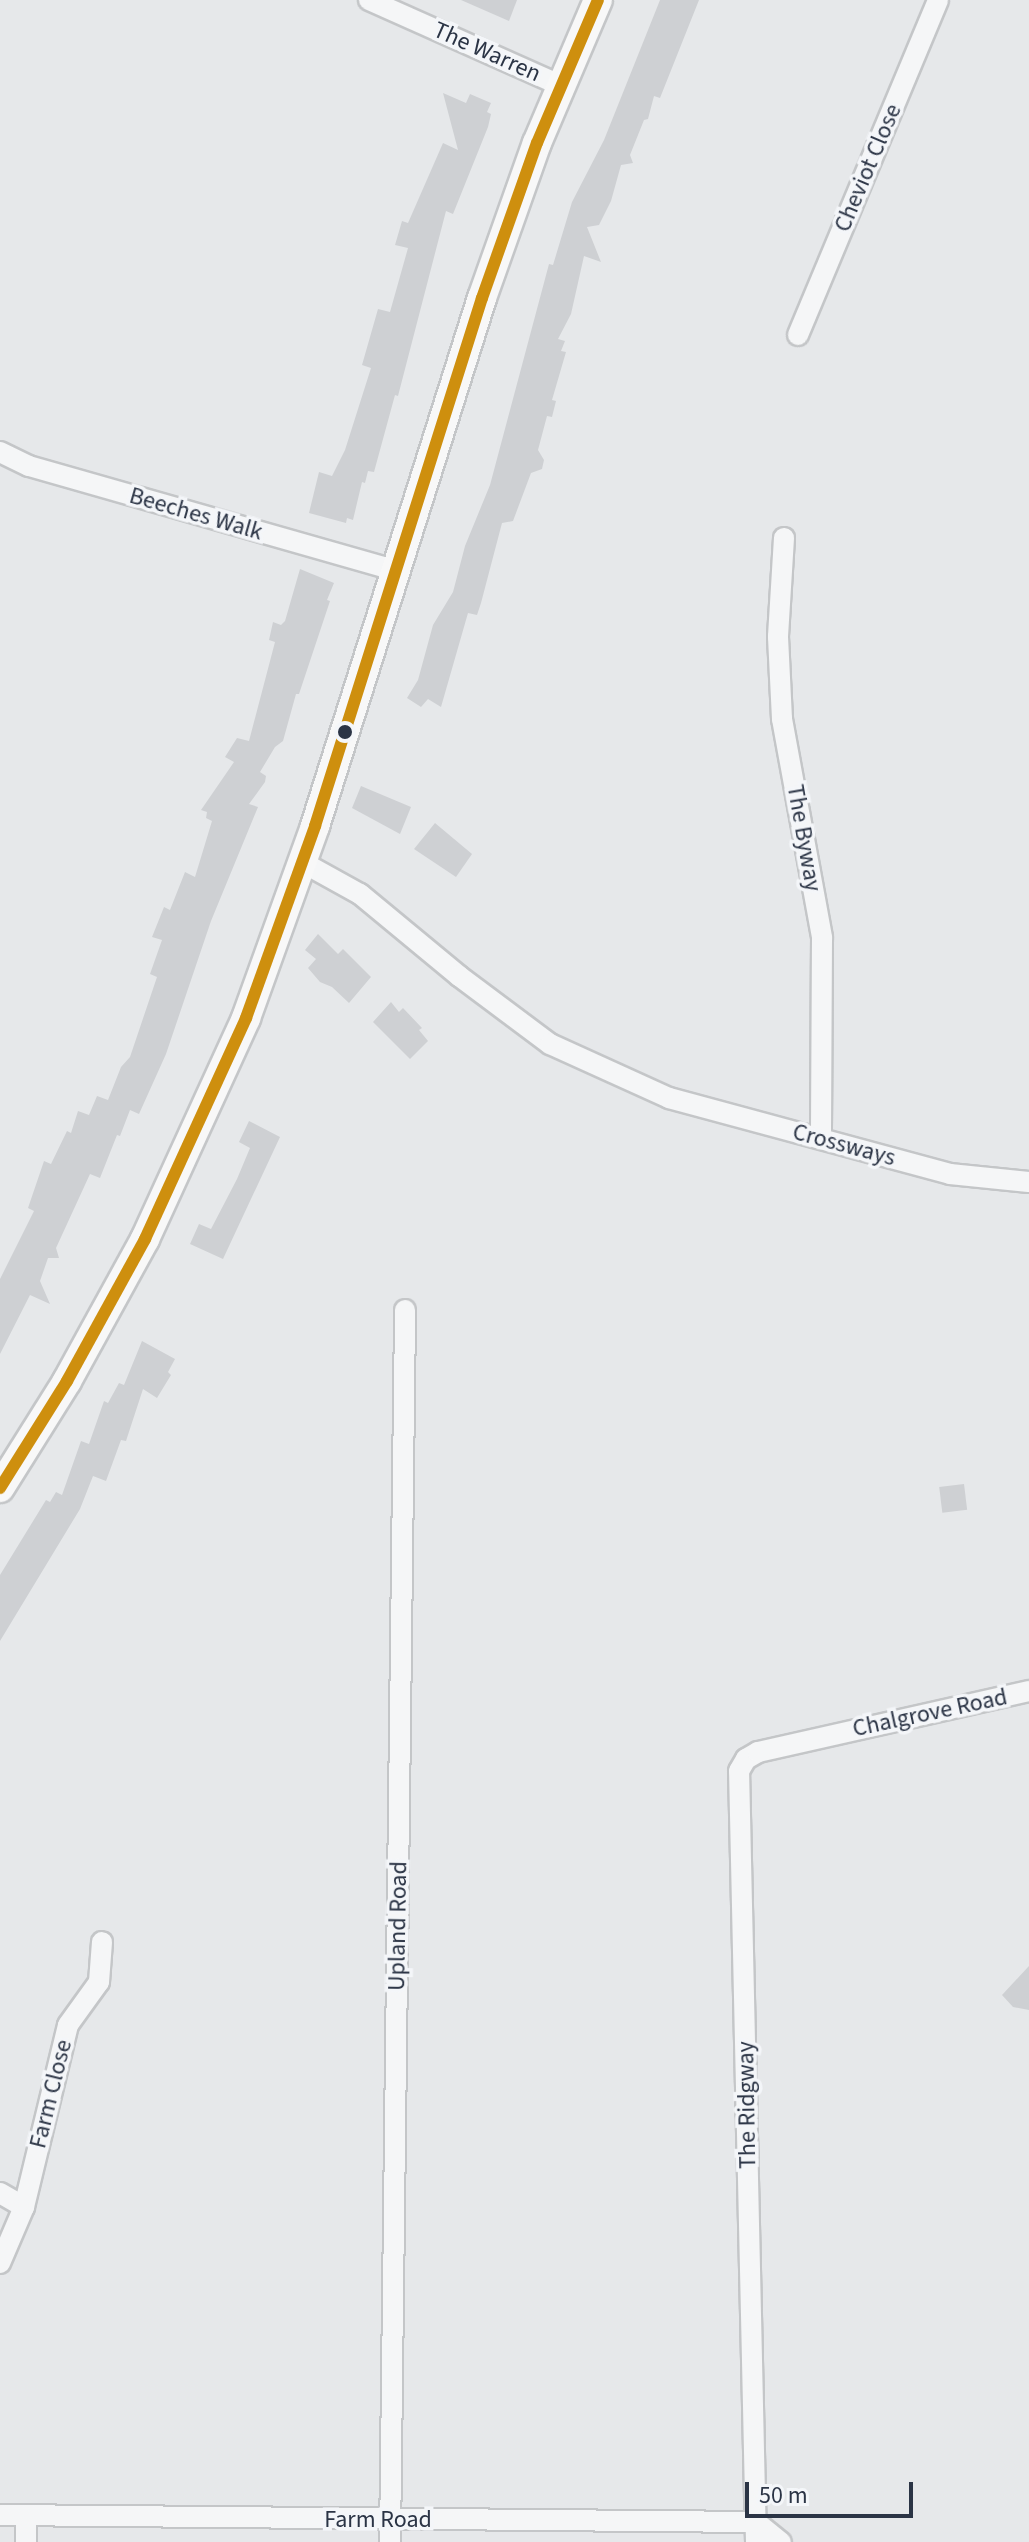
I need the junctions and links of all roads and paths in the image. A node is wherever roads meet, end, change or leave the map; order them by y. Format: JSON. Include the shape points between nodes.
{"nodes":[{"id":1,"x":369,"y":0,"type":"edge"},
{"id":2,"x":598,"y":0,"type":"edge"},
{"id":3,"x":938,"y":0,"type":"edge"},
{"id":4,"x":560,"y":85,"type":"junction"},
{"id":5,"x":798,"y":335,"type":"dead end"},
{"id":6,"x":0,"y":452,"type":"edge"},
{"id":7,"x":784,"y":538,"type":"dead end"},
{"id":8,"x":395,"y":570,"type":"junction"},
{"id":9,"x":302,"y":862,"type":"junction"},
{"id":10,"x":821,"y":1138,"type":"junction"},
{"id":11,"x":1029,"y":1182,"type":"edge"},
{"id":12,"x":405,"y":1310,"type":"dead end"},
{"id":13,"x":0,"y":1488,"type":"edge"},
{"id":14,"x":1029,"y":1691,"type":"edge"},
{"id":15,"x":830,"y":1734,"type":"joint"},
{"id":16,"x":102,"y":1942,"type":"dead end"},
{"id":17,"x":0,"y":2193,"type":"edge"},
{"id":18,"x":24,"y":2207,"type":"junction"},
{"id":19,"x":0,"y":2263,"type":"edge"},
{"id":20,"x":0,"y":2515,"type":"edge"},
{"id":21,"x":26,"y":2516,"type":"junction"},
{"id":22,"x":391,"y":2520,"type":"junction"},
{"id":23,"x":756,"y":2532,"type":"edge"},
{"id":24,"x":26,"y":2542,"type":"edge"},
{"id":25,"x":390,"y":2542,"type":"edge"},
{"id":26,"x":781,"y":2542,"type":"edge"}],
"edges":[{"from":1,"to":4,"type":"street","name":"The Warren"},
{"from":2,"to":4,"type":"street"},
{"from":3,"to":5,"type":"street","name":"Cheviot Close"},
{"from":4,"to":8,"type":"street","via":[[482,298]]},
{"from":6,"to":8,"type":"street","name":"Beeches Walk","via":[[29,466]]},
{"from":7,"to":10,"type":"street","name":"The Byway","via":[[778,637],[782,719],[822,938]]},
{"from":8,"to":9,"type":"street"},
{"from":9,"to":10,"type":"street","name":"Crossways","via":[[360,894],[550,1044],[669,1098]]},
{"from":9,"to":13,"type":"street","via":[[246,1018],[179,1172],[67,1381]]},
{"from":10,"to":11,"type":"street","name":"Crossways","via":[[950,1174]]},
{"from":12,"to":22,"type":"street","name":"Upland Road"},
{"from":14,"to":15,"type":"street","name":"Chalgrove Road"},
{"from":15,"to":23,"type":"street","name":"The Ridgway","via":[[758,1752],[739,1771]]},
{"from":16,"to":18,"type":"street","name":"Farm Close","via":[[99,1982],[68,2025]]},
{"from":17,"to":18,"type":"street"},
{"from":18,"to":19,"type":"street","name":"Farm Close"},
{"from":20,"to":21,"type":"street","name":"Farm Road"},
{"from":21,"to":22,"type":"street","name":"Farm Road"},
{"from":21,"to":24,"type":"street"},
{"from":22,"to":23,"type":"street","name":"Farm Road"},
{"from":22,"to":25,"type":"street","name":"Upland Road"},
{"from":23,"to":26,"type":"street"}]}
